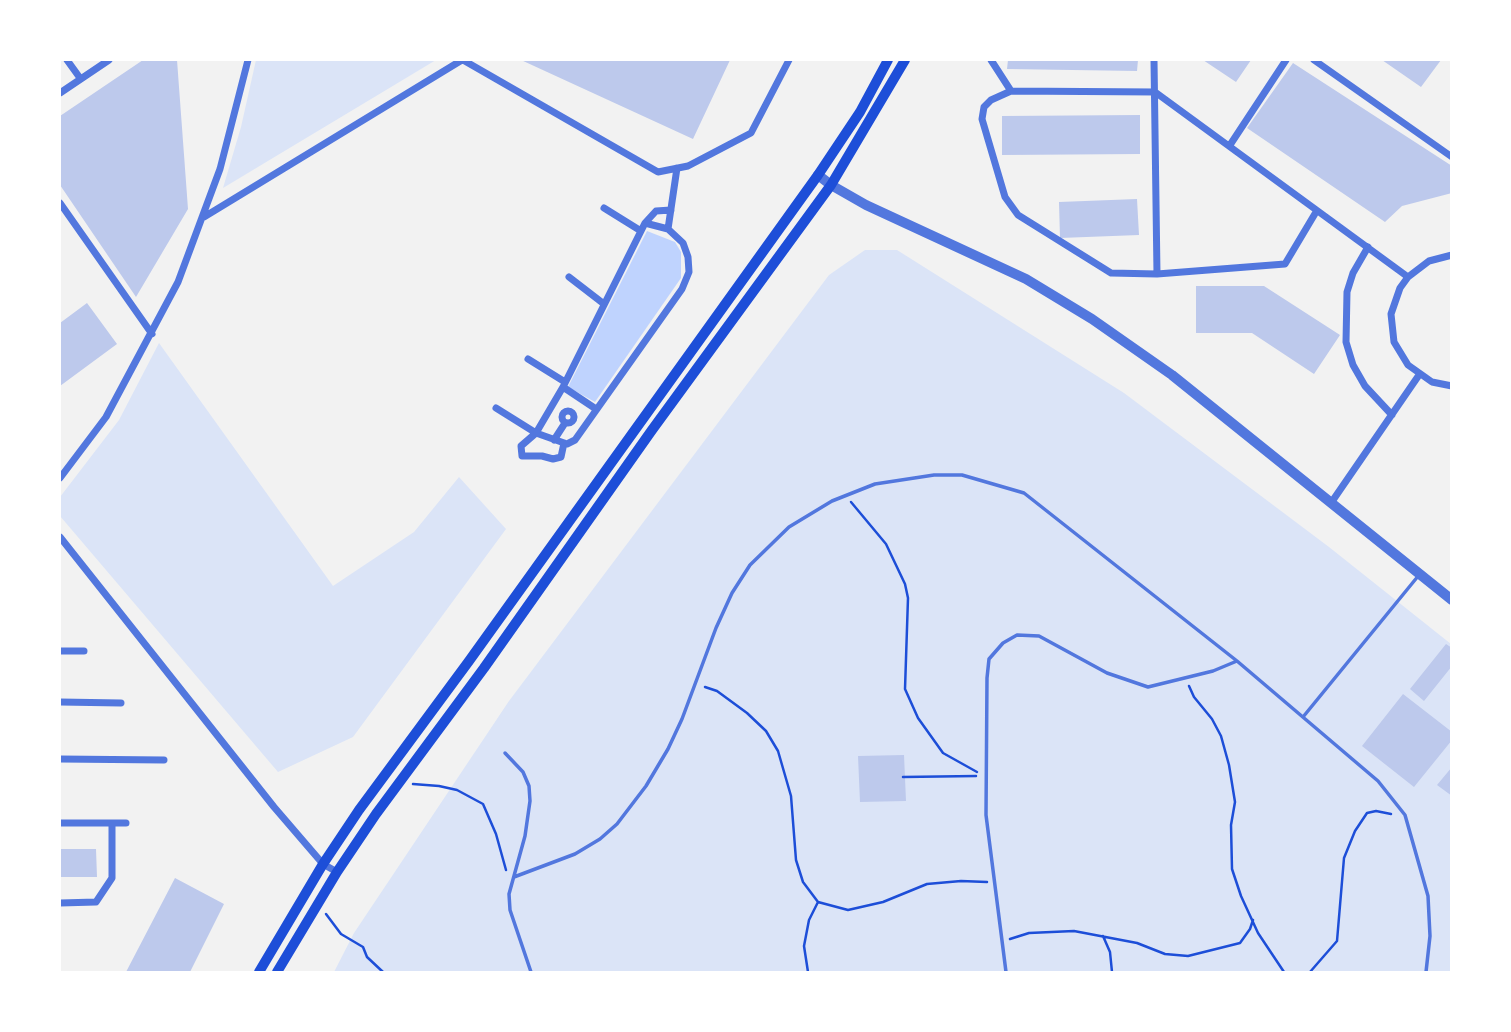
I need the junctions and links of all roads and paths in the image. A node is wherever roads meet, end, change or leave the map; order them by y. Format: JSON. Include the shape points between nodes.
{"nodes":[{"id":1,"x":67,"y":60,"type":"edge"},
{"id":2,"x":109,"y":60,"type":"edge"},
{"id":3,"x":248,"y":60,"type":"edge"},
{"id":4,"x":463,"y":60,"type":"edge"},
{"id":5,"x":789,"y":60,"type":"edge"},
{"id":6,"x":888,"y":60,"type":"edge"},
{"id":7,"x":905,"y":60,"type":"edge"},
{"id":8,"x":991,"y":60,"type":"edge"},
{"id":9,"x":1154,"y":60,"type":"edge"},
{"id":10,"x":1286,"y":60,"type":"edge"},
{"id":11,"x":1314,"y":60,"type":"edge"},
{"id":12,"x":80,"y":78,"type":"junction"},
{"id":13,"x":1011,"y":91,"type":"junction"},
{"id":14,"x":1155,"y":92,"type":"junction"},
{"id":15,"x":60,"y":93,"type":"edge"},
{"id":16,"x":1230,"y":145,"type":"junction"},
{"id":17,"x":1451,"y":157,"type":"edge"},
{"id":18,"x":677,"y":168,"type":"junction"},
{"id":19,"x":818,"y":175,"type":"junction"},
{"id":20,"x":831,"y":186,"type":"junction"},
{"id":21,"x":60,"y":203,"type":"edge"},
{"id":22,"x":604,"y":208,"type":"dead end"},
{"id":23,"x":671,"y":210,"type":"junction"},
{"id":24,"x":1316,"y":212,"type":"junction"},
{"id":25,"x":203,"y":217,"type":"junction"},
{"id":26,"x":643,"y":227,"type":"junction"},
{"id":27,"x":668,"y":229,"type":"junction"},
{"id":28,"x":1368,"y":247,"type":"junction"},
{"id":29,"x":1451,"y":256,"type":"edge"},
{"id":30,"x":1157,"y":274,"type":"junction"},
{"id":31,"x":569,"y":277,"type":"dead end"},
{"id":32,"x":1408,"y":277,"type":"junction"},
{"id":33,"x":604,"y":304,"type":"junction"},
{"id":34,"x":152,"y":334,"type":"junction"},
{"id":35,"x":528,"y":359,"type":"dead end"},
{"id":36,"x":1419,"y":375,"type":"junction"},
{"id":37,"x":564,"y":384,"type":"junction"},
{"id":38,"x":1451,"y":386,"type":"edge"},
{"id":39,"x":580,"y":398,"type":"junction"},
{"id":40,"x":552,"y":406,"type":"junction"},
{"id":41,"x":496,"y":408,"type":"dead end"},
{"id":42,"x":596,"y":409,"type":"junction"},
{"id":43,"x":567,"y":413,"type":"junction"},
{"id":44,"x":1392,"y":415,"type":"junction"},
{"id":45,"x":569,"y":422,"type":"junction"},
{"id":46,"x":582,"y":429,"type":"junction"},
{"id":47,"x":536,"y":433,"type":"junction"},
{"id":48,"x":554,"y":440,"type":"junction"},
{"id":49,"x":564,"y":443,"type":"junction"},
{"id":50,"x":60,"y":478,"type":"edge"},
{"id":51,"x":846,"y":496,"type":"junction"},
{"id":52,"x":1331,"y":503,"type":"junction"},
{"id":53,"x":60,"y":537,"type":"edge"},
{"id":54,"x":1420,"y":574,"type":"junction"},
{"id":55,"x":1451,"y":600,"type":"edge"},
{"id":56,"x":60,"y":650,"type":"edge"},
{"id":57,"x":84,"y":651,"type":"dead end"},
{"id":58,"x":1237,"y":661,"type":"junction"},
{"id":59,"x":1186,"y":678,"type":"junction"},
{"id":60,"x":695,"y":684,"type":"junction"},
{"id":61,"x":60,"y":702,"type":"edge"},
{"id":62,"x":121,"y":703,"type":"dead end"},
{"id":63,"x":1303,"y":717,"type":"junction"},
{"id":64,"x":505,"y":753,"type":"dead end"},
{"id":65,"x":60,"y":759,"type":"edge"},
{"id":66,"x":164,"y":760,"type":"dead end"},
{"id":67,"x":987,"y":776,"type":"junction"},
{"id":68,"x":904,"y":777,"type":"dead end"},
{"id":69,"x":398,"y":783,"type":"junction"},
{"id":70,"x":1405,"y":815,"type":"junction"},
{"id":71,"x":60,"y":823,"type":"edge"},
{"id":72,"x":112,"y":823,"type":"junction"},
{"id":73,"x":126,"y":823,"type":"dead end"},
{"id":74,"x":323,"y":864,"type":"junction"},
{"id":75,"x":337,"y":872,"type":"junction"},
{"id":76,"x":514,"y":877,"type":"junction"},
{"id":77,"x":994,"y":884,"type":"junction"},
{"id":78,"x":509,"y":894,"type":"junction"},
{"id":79,"x":318,"y":902,"type":"junction"},
{"id":80,"x":818,"y":902,"type":"junction"},
{"id":81,"x":60,"y":903,"type":"edge"},
{"id":82,"x":1253,"y":920,"type":"junction"},
{"id":83,"x":1103,"y":936,"type":"junction"},
{"id":84,"x":1002,"y":942,"type":"junction"},
{"id":85,"x":259,"y":972,"type":"edge"},
{"id":86,"x":276,"y":972,"type":"edge"},
{"id":87,"x":383,"y":972,"type":"edge"},
{"id":88,"x":531,"y":972,"type":"edge"},
{"id":89,"x":808,"y":972,"type":"edge"},
{"id":90,"x":1006,"y":972,"type":"edge"},
{"id":91,"x":1112,"y":972,"type":"edge"},
{"id":92,"x":1284,"y":972,"type":"edge"},
{"id":93,"x":1310,"y":972,"type":"edge"},
{"id":94,"x":1426,"y":972,"type":"edge"}],
"edges":[{"from":1,"to":12,"type":"street"},
{"from":2,"to":12,"type":"street"},
{"from":3,"to":25,"type":"street"},
{"from":4,"to":18,"type":"street","via":[[658,172]]},
{"from":4,"to":25,"type":"street"},
{"from":5,"to":18,"type":"street","via":[[751,133]]},
{"from":6,"to":19,"type":"main road"},
{"from":7,"to":20,"type":"main road"},
{"from":8,"to":13,"type":"street"},
{"from":9,"to":14,"type":"street"},
{"from":10,"to":16,"type":"street"},
{"from":11,"to":17,"type":"street"},
{"from":12,"to":15,"type":"street"},
{"from":13,"to":14,"type":"street"},
{"from":13,"to":30,"type":"street","via":[[991,100],[982,119],[1005,197],[1018,215],[1111,273]]},
{"from":14,"to":16,"type":"street"},
{"from":14,"to":30,"type":"street"},
{"from":16,"to":24,"type":"street"},
{"from":18,"to":23,"type":"street"},
{"from":19,"to":20,"type":"street"},
{"from":19,"to":74,"type":"main road"},
{"from":20,"to":52,"type":"street","via":[[1026,279],[1092,319],[1172,375]]},
{"from":20,"to":69,"type":"main road"},
{"from":21,"to":34,"type":"street"},
{"from":22,"to":26,"type":"street"},
{"from":23,"to":26,"type":"street","via":[[656,211]]},
{"from":23,"to":27,"type":"street"},
{"from":24,"to":28,"type":"street"},
{"from":24,"to":30,"type":"street","via":[[1286,264]]},
{"from":25,"to":34,"type":"street"},
{"from":26,"to":27,"type":"street"},
{"from":26,"to":33,"type":"street"},
{"from":27,"to":42,"type":"street","via":[[683,243],[689,272],[682,289]]},
{"from":28,"to":32,"type":"street"},
{"from":28,"to":44,"type":"street","via":[[1347,292],[1346,342],[1365,386]]},
{"from":29,"to":32,"type":"street","via":[[1429,261]]},
{"from":31,"to":33,"type":"street"},
{"from":32,"to":36,"type":"street","via":[[1394,301],[1391,328],[1400,354]]},
{"from":33,"to":37,"type":"street"},
{"from":34,"to":50,"type":"street","via":[[106,417]]},
{"from":35,"to":37,"type":"street"},
{"from":36,"to":38,"type":"street"},
{"from":36,"to":44,"type":"street"},
{"from":37,"to":39,"type":"street"},
{"from":37,"to":40,"type":"street"},
{"from":39,"to":42,"type":"street"},
{"from":39,"to":43,"type":"street"},
{"from":40,"to":43,"type":"street"},
{"from":40,"to":47,"type":"street"},
{"from":41,"to":47,"type":"street"},
{"from":42,"to":46,"type":"street"},
{"from":43,"to":45,"type":"street","via":[[562,421]]},
{"from":44,"to":52,"type":"street"},
{"from":45,"to":46,"type":"street"},
{"from":45,"to":48,"type":"street"},
{"from":46,"to":49,"type":"street","via":[[575,440]]},
{"from":47,"to":48,"type":"street"},
{"from":47,"to":49,"type":"street","via":[[521,446],[522,456],[561,457]]},
{"from":48,"to":49,"type":"street"},
{"from":51,"to":58,"type":"lane","via":[[875,484],[934,475],[962,475],[1024,493]]},
{"from":51,"to":60,"type":"lane","via":[[789,527],[750,565],[732,593]]},
{"from":51,"to":67,"type":"path","via":[[886,544],[905,584],[905,689],[918,718],[943,753]]},
{"from":52,"to":54,"type":"street"},
{"from":53,"to":74,"type":"street"},
{"from":54,"to":55,"type":"street"},
{"from":54,"to":63,"type":"lane"},
{"from":56,"to":57,"type":"street"},
{"from":58,"to":59,"type":"lane"},
{"from":58,"to":63,"type":"lane"},
{"from":59,"to":67,"type":"lane","via":[[1148,687],[1108,673],[1039,636],[1017,635],[989,659]]},
{"from":59,"to":82,"type":"path","via":[[1221,736],[1235,802],[1232,869]]},
{"from":60,"to":76,"type":"lane","via":[[667,749],[617,824],[575,854]]},
{"from":60,"to":80,"type":"path","via":[[717,691],[747,713],[778,751],[791,796],[796,860],[803,882]]},
{"from":61,"to":62,"type":"street"},
{"from":63,"to":70,"type":"lane","via":[[1378,780]]},
{"from":64,"to":76,"type":"lane","via":[[529,786],[525,836]]},
{"from":65,"to":66,"type":"street"},
{"from":67,"to":68,"type":"path"},
{"from":67,"to":77,"type":"lane","via":[[986,815]]},
{"from":69,"to":75,"type":"main road"},
{"from":69,"to":78,"type":"path","via":[[448,788],[483,804],[496,834]]},
{"from":70,"to":93,"type":"path","via":[[1367,813],[1355,831],[1344,858],[1337,941]]},
{"from":70,"to":94,"type":"lane","via":[[1428,896]]},
{"from":71,"to":72,"type":"street"},
{"from":72,"to":73,"type":"street"},
{"from":72,"to":81,"type":"street","via":[[112,878],[96,902]]},
{"from":74,"to":75,"type":"street"},
{"from":74,"to":85,"type":"main road"},
{"from":75,"to":79,"type":"main road"},
{"from":76,"to":78,"type":"lane"},
{"from":77,"to":80,"type":"path","via":[[928,884],[848,910]]},
{"from":77,"to":84,"type":"lane"},
{"from":78,"to":88,"type":"lane"},
{"from":79,"to":86,"type":"main road"},
{"from":79,"to":87,"type":"path","via":[[341,934],[363,947]]},
{"from":80,"to":89,"type":"path","via":[[804,946]]},
{"from":82,"to":83,"type":"path","via":[[1240,943],[1188,956]]},
{"from":82,"to":92,"type":"path"},
{"from":83,"to":84,"type":"path","via":[[1029,933]]},
{"from":83,"to":91,"type":"path"},
{"from":84,"to":90,"type":"lane"}]}
